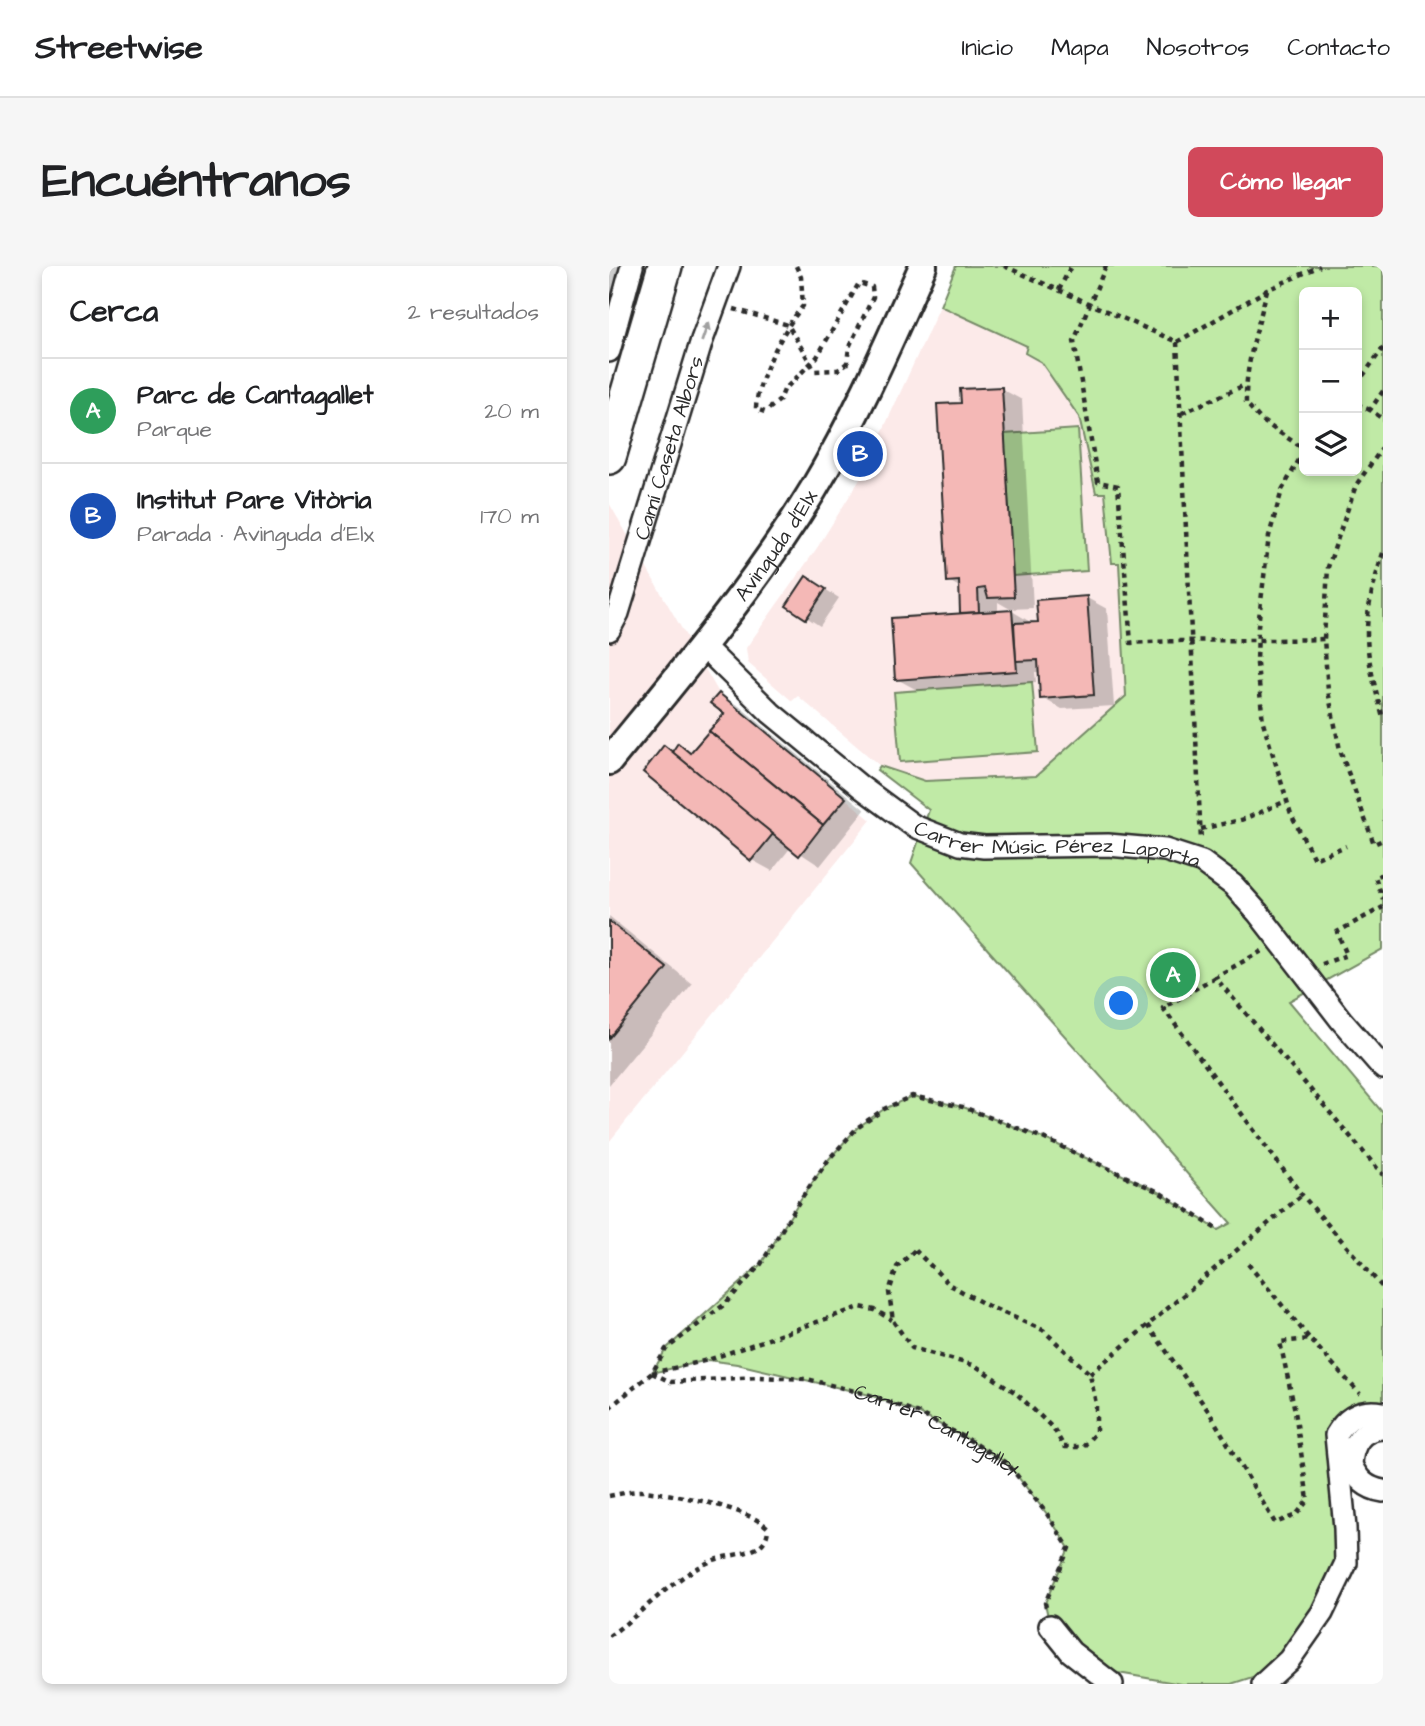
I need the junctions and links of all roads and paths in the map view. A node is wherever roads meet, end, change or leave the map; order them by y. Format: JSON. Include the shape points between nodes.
{"nodes":[{"id":1,"x":632,"y":266,"type":"edge"},
{"id":2,"x":665,"y":266,"type":"edge"},
{"id":3,"x":729,"y":266,"type":"edge"},
{"id":4,"x":796,"y":266,"type":"edge"},
{"id":5,"x":923,"y":266,"type":"edge"},
{"id":6,"x":1004,"y":266,"type":"edge"},
{"id":7,"x":1071,"y":266,"type":"edge"},
{"id":8,"x":1106,"y":266,"type":"edge"},
{"id":9,"x":1320,"y":266,"type":"edge"},
{"id":10,"x":1059,"y":290,"type":"junction"},
{"id":11,"x":1267,"y":290,"type":"junction"},
{"id":12,"x":1090,"y":304,"type":"junction"},
{"id":13,"x":730,"y":308,"type":"dead end"},
{"id":14,"x":788,"y":325,"type":"junction"},
{"id":15,"x":1177,"y":342,"type":"junction"},
{"id":16,"x":1383,"y":348,"type":"edge"},
{"id":17,"x":609,"y":351,"type":"edge"},
{"id":18,"x":810,"y":361,"type":"junction"},
{"id":19,"x":848,"y":363,"type":"junction"},
{"id":20,"x":880,"y":363,"type":"junction"},
{"id":21,"x":1362,"y":377,"type":"edge"},
{"id":22,"x":1245,"y":385,"type":"junction"},
{"id":23,"x":1383,"y":391,"type":"edge"},
{"id":24,"x":1362,"y":406,"type":"edge"},
{"id":25,"x":1370,"y":410,"type":"junction"},
{"id":26,"x":1182,"y":413,"type":"junction"},
{"id":27,"x":1383,"y":419,"type":"edge"},
{"id":28,"x":1299,"y":447,"type":"edge"},
{"id":29,"x":1383,"y":447,"type":"edge"},
{"id":30,"x":609,"y":457,"type":"edge"},
{"id":31,"x":1299,"y":459,"type":"edge"},
{"id":32,"x":1383,"y":553,"type":"edge"},
{"id":33,"x":609,"y":630,"type":"edge"},
{"id":34,"x":1192,"y":639,"type":"junction"},
{"id":35,"x":1324,"y":639,"type":"junction"},
{"id":36,"x":1257,"y":641,"type":"junction"},
{"id":37,"x":703,"y":646,"type":"junction"},
{"id":38,"x":1383,"y":718,"type":"edge"},
{"id":39,"x":609,"y":761,"type":"edge"},
{"id":40,"x":1286,"y":801,"type":"junction"},
{"id":41,"x":1201,"y":829,"type":"junction"},
{"id":42,"x":1383,"y":840,"type":"edge"},
{"id":43,"x":1346,"y":846,"type":"dead end"},
{"id":44,"x":1202,"y":862,"type":"junction"},
{"id":45,"x":1383,"y":874,"type":"edge"},
{"id":46,"x":1383,"y":899,"type":"edge"},
{"id":47,"x":1383,"y":907,"type":"edge"},
{"id":48,"x":1280,"y":941,"type":"junction"},
{"id":49,"x":1303,"y":970,"type":"junction"},
{"id":50,"x":1215,"y":977,"type":"junction"},
{"id":51,"x":1383,"y":1068,"type":"edge"},
{"id":52,"x":1383,"y":1175,"type":"edge"},
{"id":53,"x":1302,"y":1195,"type":"junction"},
{"id":54,"x":1218,"y":1230,"type":"dead end"},
{"id":55,"x":1248,"y":1264,"type":"dead end"},
{"id":56,"x":1383,"y":1288,"type":"edge"},
{"id":57,"x":893,"y":1321,"type":"junction"},
{"id":58,"x":1148,"y":1325,"type":"junction"},
{"id":59,"x":1310,"y":1339,"type":"junction"},
{"id":60,"x":652,"y":1373,"type":"junction"},
{"id":61,"x":1090,"y":1374,"type":"junction"},
{"id":62,"x":609,"y":1408,"type":"edge"},
{"id":63,"x":1380,"y":1417,"type":"edge"},
{"id":64,"x":1383,"y":1491,"type":"edge"},
{"id":65,"x":609,"y":1496,"type":"edge"},
{"id":66,"x":1050,"y":1626,"type":"joint"},
{"id":67,"x":609,"y":1636,"type":"edge"},
{"id":68,"x":1112,"y":1684,"type":"edge"},
{"id":69,"x":1263,"y":1684,"type":"edge"}],
"edges":[{"from":1,"to":17,"type":"street"},
{"from":2,"to":30,"type":"main road"},
{"from":33,"to":3,"type":"street","name":"Camí Caseta Albors","one_way":true},
{"from":4,"to":14,"type":"path","via":[[803,306]]},
{"from":5,"to":20,"type":"street","name":"Avinguda d'Elx"},
{"from":6,"to":10,"type":"path"},
{"from":7,"to":10,"type":"path"},
{"from":8,"to":12,"type":"path"},
{"from":9,"to":11,"type":"path"},
{"from":10,"to":12,"type":"path"},
{"from":11,"to":15,"type":"path"},
{"from":11,"to":22,"type":"path"},
{"from":12,"to":15,"type":"path"},
{"from":12,"to":34,"type":"path","via":[[1074,341],[1098,482],[1118,486],[1131,643]]},
{"from":13,"to":14,"type":"path"},
{"from":14,"to":18,"type":"path"},
{"from":14,"to":18,"type":"path","via":[[761,382],[757,409],[765,412],[773,406]]},
{"from":15,"to":26,"type":"path"},
{"from":16,"to":21,"type":"path"},
{"from":18,"to":19,"type":"path","via":[[815,371],[838,370]]},
{"from":18,"to":19,"type":"path","via":[[823,348],[859,283],[872,287],[873,297],[849,347]]},
{"from":19,"to":20,"type":"path"},
{"from":20,"to":37,"type":"street","name":"Avinguda d'Elx","via":[[813,489]]},
{"from":22,"to":26,"type":"path"},
{"from":22,"to":28,"type":"path","via":[[1246,403],[1261,420]]},
{"from":23,"to":25,"type":"path"},
{"from":24,"to":25,"type":"path"},
{"from":25,"to":27,"type":"path"},
{"from":26,"to":34,"type":"path"},
{"from":29,"to":35,"type":"path","via":[[1356,485],[1328,567]]},
{"from":31,"to":36,"type":"path","via":[[1282,490],[1269,536]]},
{"from":32,"to":38,"type":"path","via":[[1373,584],[1367,633]]},
{"from":34,"to":36,"type":"path"},
{"from":34,"to":41,"type":"path"},
{"from":35,"to":36,"type":"path"},
{"from":35,"to":42,"type":"path","via":[[1340,750],[1374,844]]},
{"from":36,"to":40,"type":"path","via":[[1263,722]]},
{"from":37,"to":39,"type":"street","name":"Avinguda d'Elx"},
{"from":37,"to":44,"type":"street","name":"Carrer Músic Pérez Laporta","via":[[771,713],[914,826],[960,844],[984,847],[1108,845],[1165,850]]},
{"from":40,"to":41,"type":"path","via":[[1245,819]]},
{"from":40,"to":43,"type":"path","via":[[1314,859]]},
{"from":41,"to":44,"type":"path"},
{"from":44,"to":48,"type":"street","name":"Carrer Músic Pérez Laporta","via":[[1233,885]]},
{"from":45,"to":46,"type":"path","via":[[1375,877]]},
{"from":47,"to":49,"type":"path","via":[[1337,932],[1347,955]]},
{"from":48,"to":49,"type":"street","name":"Carrer Músic Pérez Laporta"},
{"from":48,"to":50,"type":"path"},
{"from":49,"to":51,"type":"street","name":"Carrer Músic Pérez Laporta"},
{"from":50,"to":52,"type":"path"},
{"from":50,"to":53,"type":"path","via":[[1163,1008]]},
{"from":53,"to":56,"type":"path"},
{"from":53,"to":58,"type":"path"},
{"from":54,"to":60,"type":"path","via":[[1159,1192],[1043,1138],[963,1107],[912,1096],[857,1128],[800,1200],[761,1264],[725,1304],[666,1349]]},
{"from":55,"to":59,"type":"path"},
{"from":57,"to":60,"type":"path","via":[[860,1307],[708,1360]]},
{"from":57,"to":61,"type":"path","via":[[889,1292],[897,1267],[915,1250],[950,1285],[1043,1330]]},
{"from":57,"to":61,"type":"path","via":[[912,1348],[976,1366],[1016,1393],[1054,1429],[1064,1447],[1083,1447],[1096,1432]]},
{"from":58,"to":59,"type":"path","via":[[1209,1412],[1275,1523],[1296,1515],[1308,1500],[1280,1342]]},
{"from":58,"to":61,"type":"path"},
{"from":59,"to":63,"type":"path"},
{"from":60,"to":62,"type":"path"},
{"from":60,"to":66,"type":"path","name":"Carrer Cantagallet","via":[[671,1382],[807,1379],[870,1395],[916,1412],[1008,1464],[1069,1548],[1045,1603]]},
{"from":63,"to":64,"type":"street","via":[[1355,1443],[1351,1465],[1362,1483]]},
{"from":63,"to":69,"type":"street","via":[[1361,1412],[1350,1417],[1336,1435],[1346,1563],[1322,1613],[1289,1660]]},
{"from":65,"to":67,"type":"path","via":[[659,1493],[728,1508],[761,1520],[768,1528],[768,1538],[758,1548],[713,1560],[690,1572]]},
{"from":66,"to":68,"type":"street","via":[[1071,1652]]}]}
